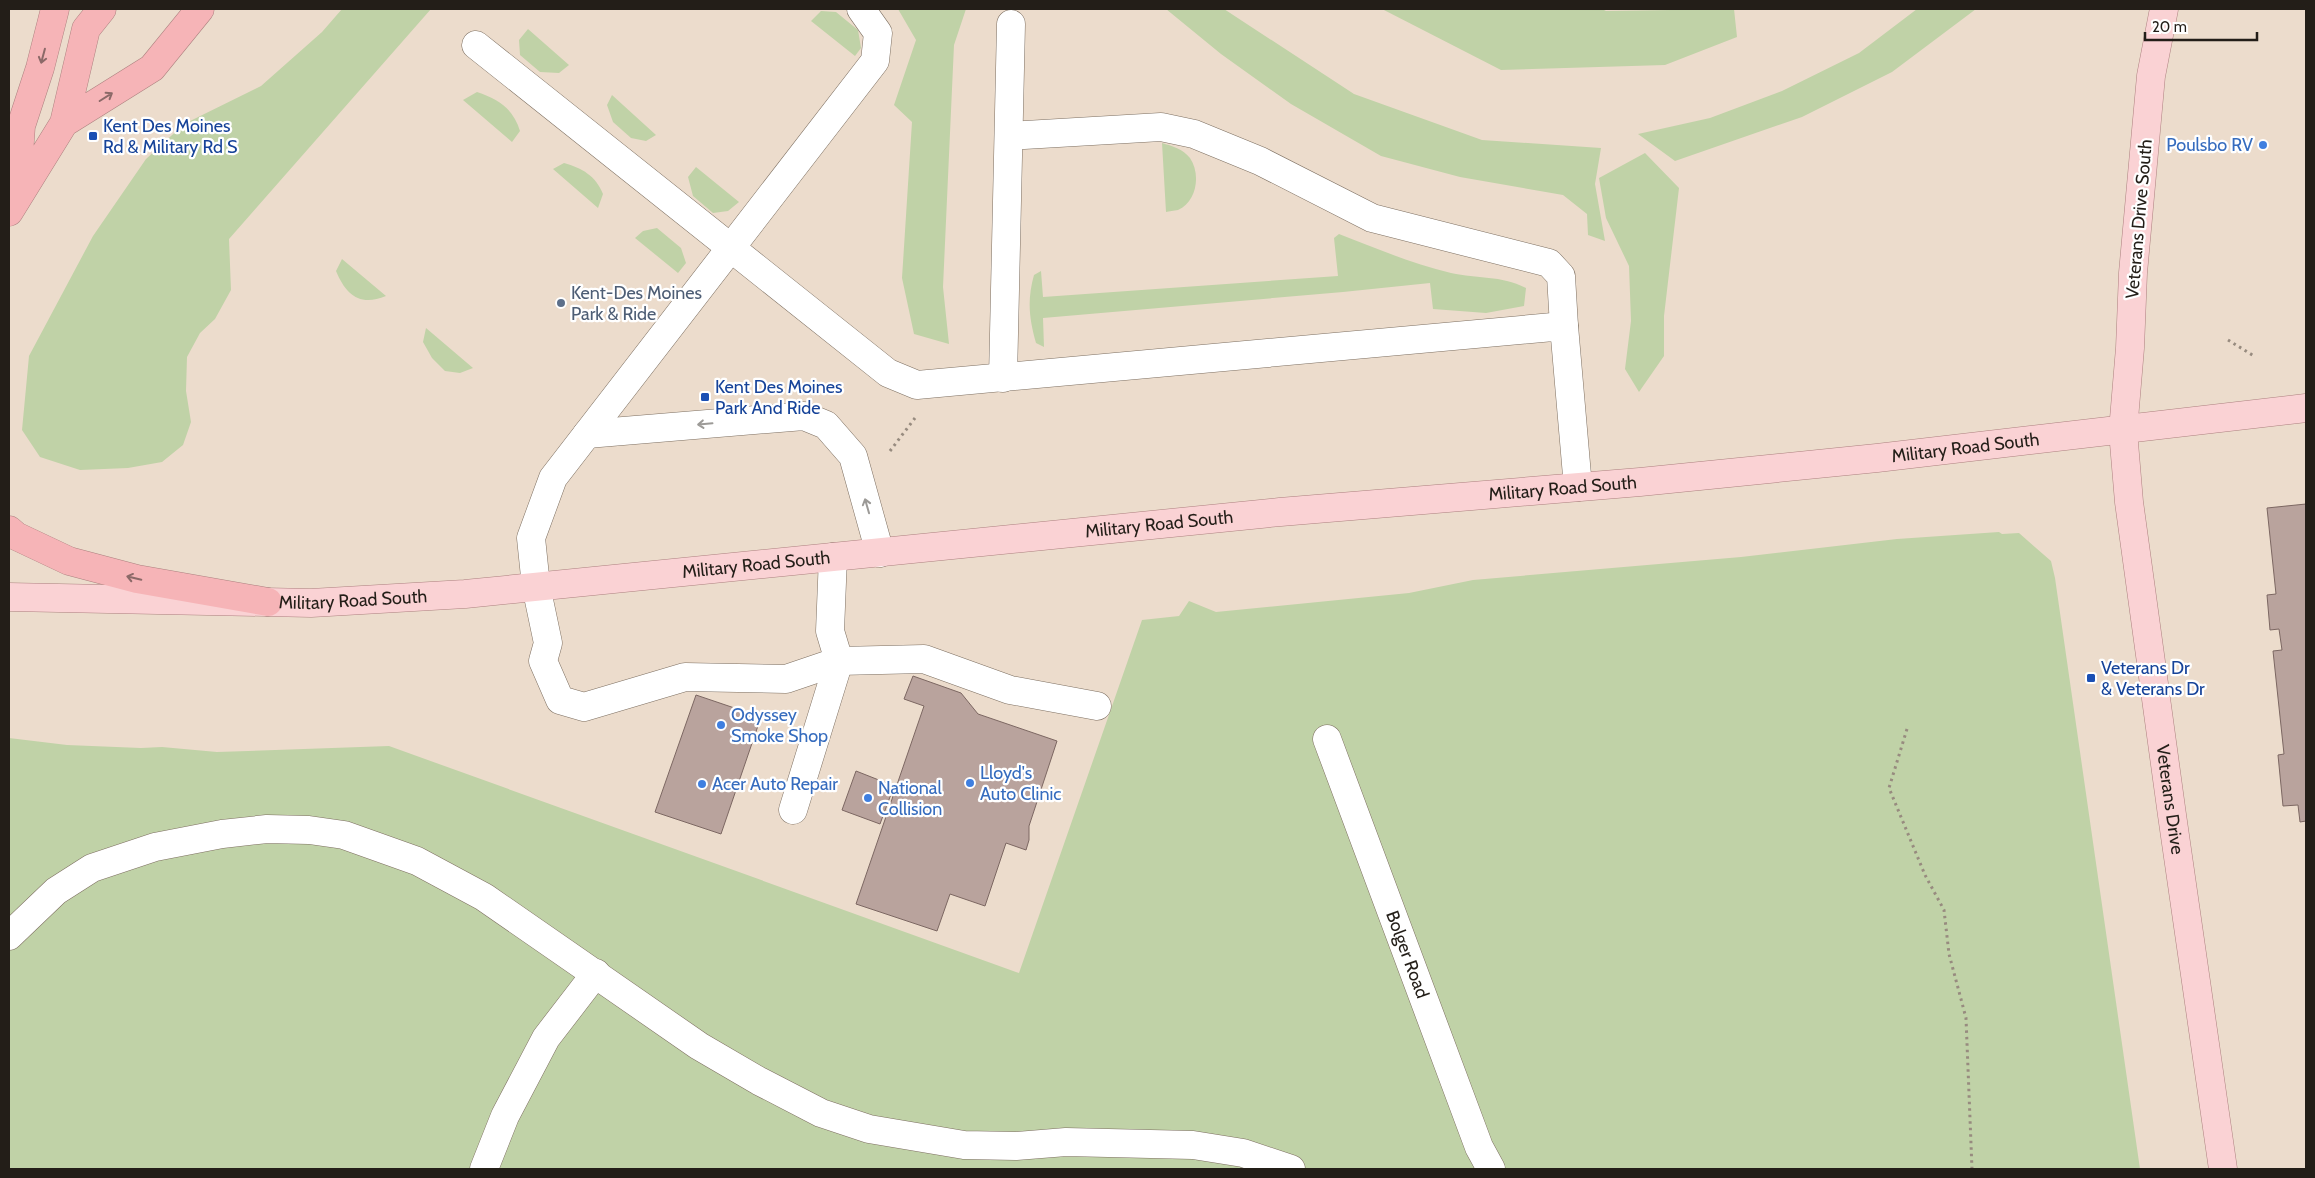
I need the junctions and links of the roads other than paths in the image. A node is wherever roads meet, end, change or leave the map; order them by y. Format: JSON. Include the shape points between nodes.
{"nodes":[{"id":1,"x":55,"y":9,"type":"edge"},
{"id":2,"x":102,"y":9,"type":"edge"},
{"id":3,"x":200,"y":9,"type":"edge"},
{"id":4,"x":860,"y":9,"type":"edge"},
{"id":5,"x":2164,"y":9,"type":"edge"},
{"id":6,"x":1011,"y":24,"type":"dead end"},
{"id":7,"x":476,"y":45,"type":"dead end"},
{"id":8,"x":64,"y":123,"type":"junction"},
{"id":9,"x":1008,"y":136,"type":"junction"},
{"id":10,"x":12,"y":206,"type":"edge"},
{"id":11,"x":730,"y":249,"type":"junction"},
{"id":12,"x":1564,"y":326,"type":"junction"},
{"id":13,"x":1003,"y":378,"type":"junction"},
{"id":14,"x":2306,"y":408,"type":"edge"},
{"id":15,"x":2122,"y":431,"type":"junction"},
{"id":16,"x":588,"y":434,"type":"junction"},
{"id":17,"x":1578,"y":487,"type":"junction"},
{"id":18,"x":9,"y":530,"type":"edge"},
{"id":19,"x":880,"y":552,"type":"junction"},
{"id":20,"x":832,"y":557,"type":"junction"},
{"id":21,"x":536,"y":586,"type":"junction"},
{"id":22,"x":9,"y":597,"type":"edge"},
{"id":23,"x":268,"y":602,"type":"junction"},
{"id":24,"x":839,"y":661,"type":"junction"},
{"id":25,"x":1097,"y":706,"type":"dead end"},
{"id":26,"x":1327,"y":739,"type":"dead end"},
{"id":27,"x":793,"y":810,"type":"dead end"},
{"id":28,"x":9,"y":936,"type":"edge"},
{"id":29,"x":596,"y":973,"type":"junction"},
{"id":30,"x":484,"y":1169,"type":"edge"},
{"id":31,"x":1291,"y":1169,"type":"edge"},
{"id":32,"x":1491,"y":1169,"type":"edge"},
{"id":33,"x":2223,"y":1169,"type":"edge"}],
"edges":[{"from":1,"to":10,"type":"highway","one_way":true,"via":[[21,126]]},
{"from":2,"to":8,"type":"highway","via":[[86,29]]},
{"from":8,"to":3,"type":"highway","one_way":true,"via":[[152,68]]},
{"from":4,"to":11,"type":"lane","via":[[878,33],[875,61]]},
{"from":5,"to":15,"type":"main road","name":"Veterans Drive South","via":[[2151,76],[2132,273],[2130,348]]},
{"from":6,"to":9,"type":"lane"},
{"from":7,"to":11,"type":"lane"},
{"from":8,"to":10,"type":"highway"},
{"from":9,"to":12,"type":"lane","via":[[1162,127],[1194,134],[1260,161],[1372,218],[1549,263],[1561,276]]},
{"from":9,"to":13,"type":"lane"},
{"from":11,"to":13,"type":"lane","via":[[888,372],[917,386]]},
{"from":11,"to":16,"type":"lane"},
{"from":12,"to":13,"type":"lane"},
{"from":12,"to":17,"type":"lane"},
{"from":14,"to":15,"type":"main road","name":"Military Road South"},
{"from":15,"to":17,"type":"main road","name":"Military Road South"},
{"from":15,"to":33,"type":"main road","name":"Veterans Drive","via":[[2129,502]]},
{"from":19,"to":16,"type":"lane","one_way":true,"via":[[853,456],[826,426],[804,416]]},
{"from":16,"to":21,"type":"lane","via":[[554,478],[531,538]]},
{"from":17,"to":19,"type":"main road","name":"Military Road South","via":[[1280,512]]},
{"from":23,"to":18,"type":"highway","one_way":true,"via":[[137,579],[69,561]]},
{"from":19,"to":20,"type":"main road","name":"Military Road South"},
{"from":20,"to":21,"type":"main road","name":"Military Road South"},
{"from":20,"to":24,"type":"lane","via":[[830,631]]},
{"from":21,"to":23,"type":"main road","name":"Military Road South","via":[[465,594]]},
{"from":21,"to":24,"type":"lane","via":[[548,643],[543,661],[560,700],[584,707],[685,677],[786,679]]},
{"from":22,"to":23,"type":"main road","name":"Military Road South"},
{"from":24,"to":25,"type":"lane","via":[[924,659],[1010,690]]},
{"from":24,"to":27,"type":"lane"},
{"from":26,"to":32,"type":"lane","name":"Bolger Road","via":[[1479,1147]]},
{"from":28,"to":29,"type":"lane","via":[[56,891],[92,868],[155,847],[222,834],[267,829],[309,830],[344,835],[417,861],[484,897]]},
{"from":29,"to":30,"type":"lane","via":[[546,1038],[506,1116]]},
{"from":29,"to":31,"type":"lane","via":[[699,1046],[759,1081],[821,1113],[869,1129],[964,1145],[1016,1146],[1066,1142],[1193,1145],[1243,1153]]}]}
